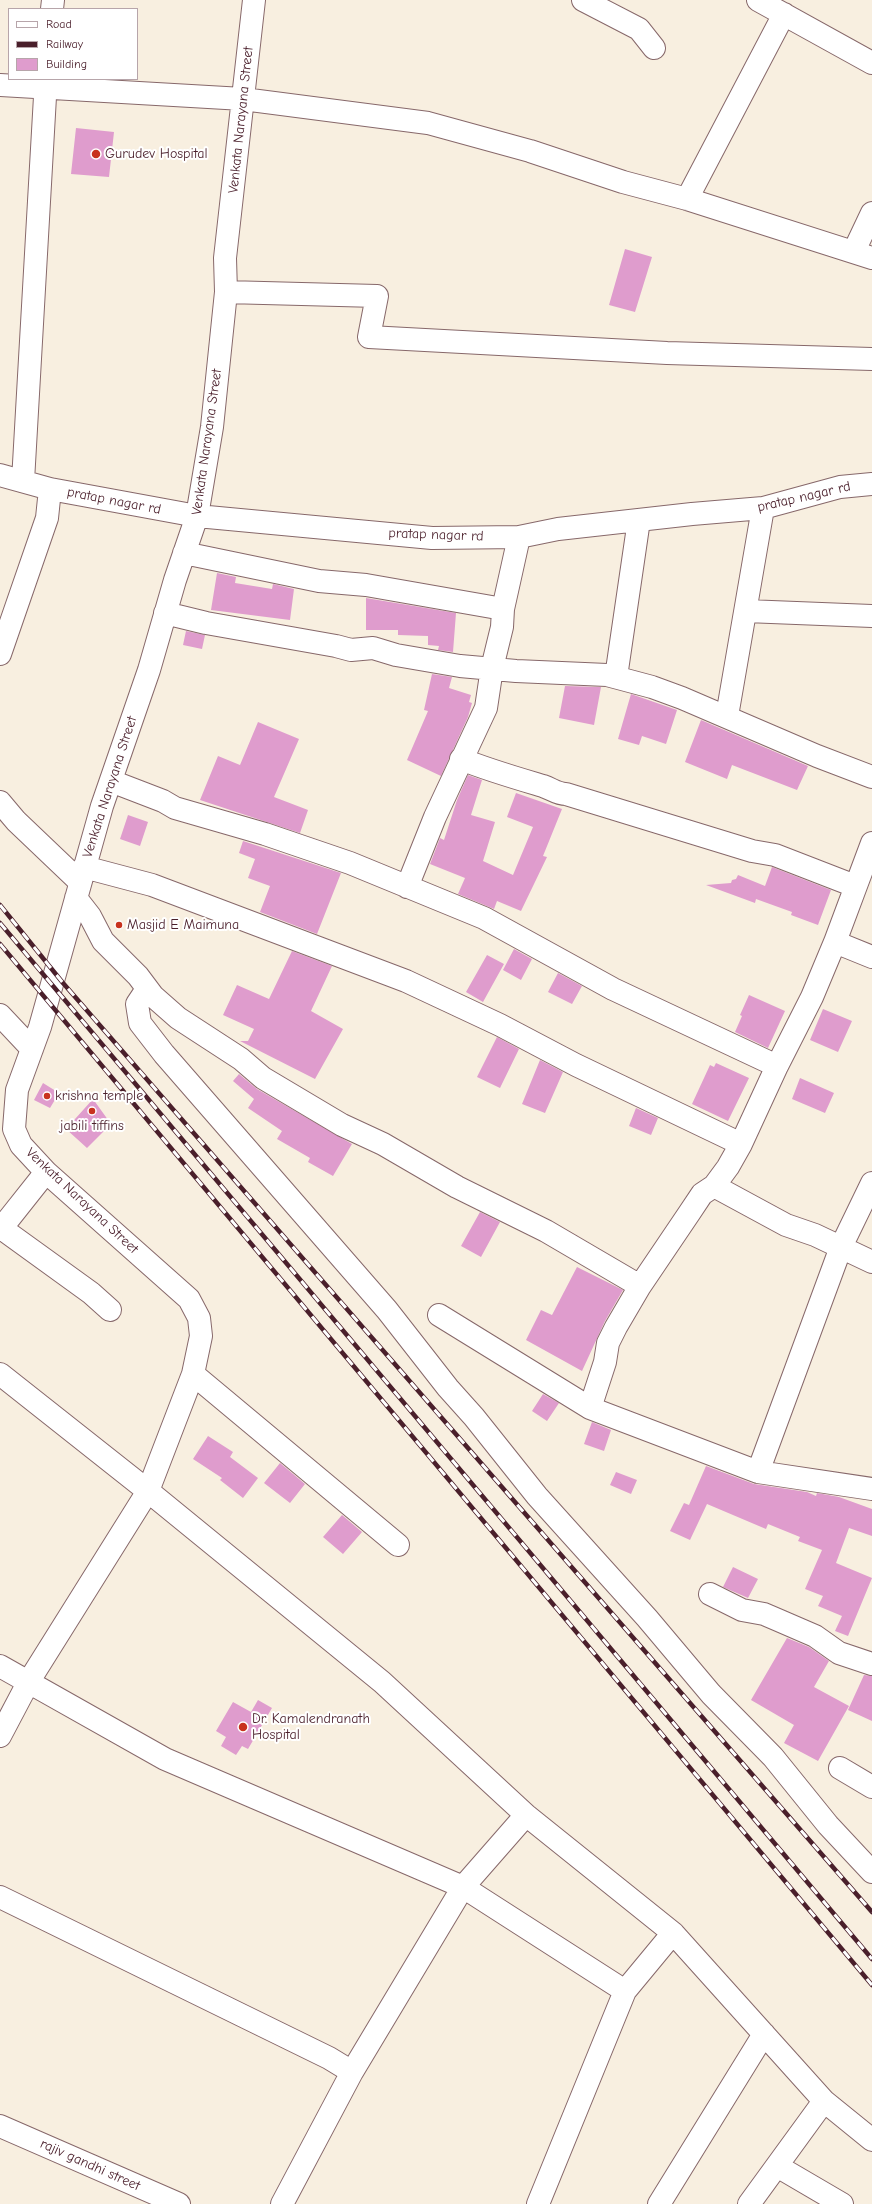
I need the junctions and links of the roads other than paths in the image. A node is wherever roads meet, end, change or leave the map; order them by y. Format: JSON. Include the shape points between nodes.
{"nodes":[{"id":1,"x":254,"y":0,"type":"edge"},
{"id":2,"x":583,"y":0,"type":"edge"},
{"id":3,"x":758,"y":0,"type":"edge"},
{"id":4,"x":784,"y":14,"type":"junction"},
{"id":5,"x":654,"y":48,"type":"dead end"},
{"id":6,"x":872,"y":63,"type":"edge"},
{"id":7,"x":45,"y":84,"type":"edge"},
{"id":8,"x":0,"y":85,"type":"edge"},
{"id":9,"x":243,"y":99,"type":"junction"},
{"id":10,"x":687,"y":199,"type":"junction"},
{"id":11,"x":872,"y":214,"type":"edge"},
{"id":12,"x":863,"y":255,"type":"edge"},
{"id":13,"x":226,"y":292,"type":"junction"},
{"id":14,"x":872,"y":359,"type":"edge"},
{"id":15,"x":0,"y":475,"type":"edge"},
{"id":16,"x":23,"y":481,"type":"junction"},
{"id":17,"x":872,"y":484,"type":"edge"},
{"id":18,"x":50,"y":489,"type":"junction"},
{"id":19,"x":763,"y":508,"type":"junction"},
{"id":20,"x":197,"y":516,"type":"junction"},
{"id":21,"x":639,"y":520,"type":"junction"},
{"id":22,"x":519,"y":537,"type":"junction"},
{"id":23,"x":184,"y":552,"type":"junction"},
{"id":24,"x":503,"y":609,"type":"junction"},
{"id":25,"x":746,"y":611,"type":"junction"},
{"id":26,"x":165,"y":613,"type":"junction"},
{"id":27,"x":872,"y":616,"type":"edge"},
{"id":28,"x":0,"y":654,"type":"edge"},
{"id":29,"x":492,"y":668,"type":"junction"},
{"id":30,"x":616,"y":677,"type":"junction"},
{"id":31,"x":727,"y":716,"type":"junction"},
{"id":32,"x":461,"y":759,"type":"junction"},
{"id":33,"x":872,"y":777,"type":"edge"},
{"id":34,"x":111,"y":781,"type":"junction"},
{"id":35,"x":0,"y":802,"type":"edge"},
{"id":36,"x":872,"y":843,"type":"edge"},
{"id":37,"x":80,"y":882,"type":"junction"},
{"id":38,"x":407,"y":886,"type":"junction"},
{"id":39,"x":855,"y":886,"type":"junction"},
{"id":40,"x":835,"y":942,"type":"junction"},
{"id":41,"x":872,"y":958,"type":"edge"},
{"id":42,"x":153,"y":996,"type":"junction"},
{"id":43,"x":0,"y":1015,"type":"edge"},
{"id":44,"x":32,"y":1049,"type":"junction"},
{"id":45,"x":777,"y":1066,"type":"junction"},
{"id":46,"x":7,"y":1129,"type":"edge"},
{"id":47,"x":741,"y":1144,"type":"junction"},
{"id":48,"x":46,"y":1172,"type":"junction"},
{"id":49,"x":872,"y":1183,"type":"edge"},
{"id":50,"x":714,"y":1186,"type":"junction"},
{"id":51,"x":1,"y":1229,"type":"edge"},
{"id":52,"x":841,"y":1247,"type":"junction"},
{"id":53,"x":872,"y":1262,"type":"edge"},
{"id":54,"x":640,"y":1286,"type":"junction"},
{"id":55,"x":110,"y":1310,"type":"dead end"},
{"id":56,"x":438,"y":1315,"type":"dead end"},
{"id":57,"x":0,"y":1374,"type":"edge"},
{"id":58,"x":193,"y":1374,"type":"junction"},
{"id":59,"x":590,"y":1408,"type":"junction"},
{"id":60,"x":758,"y":1472,"type":"junction"},
{"id":61,"x":872,"y":1489,"type":"edge"},
{"id":62,"x":148,"y":1491,"type":"junction"},
{"id":63,"x":398,"y":1545,"type":"dead end"},
{"id":64,"x":710,"y":1594,"type":"dead end"},
{"id":65,"x":872,"y":1664,"type":"edge"},
{"id":66,"x":0,"y":1666,"type":"edge"},
{"id":67,"x":29,"y":1682,"type":"junction"},
{"id":68,"x":0,"y":1736,"type":"edge"},
{"id":69,"x":840,"y":1768,"type":"dead end"},
{"id":70,"x":872,"y":1787,"type":"edge"},
{"id":71,"x":526,"y":1814,"type":"junction"},
{"id":72,"x":872,"y":1872,"type":"edge"},
{"id":73,"x":463,"y":1887,"type":"junction"},
{"id":74,"x":0,"y":1897,"type":"edge"},
{"id":75,"x":673,"y":1933,"type":"junction"},
{"id":76,"x":625,"y":1990,"type":"junction"},
{"id":77,"x":764,"y":2034,"type":"junction"},
{"id":78,"x":352,"y":2072,"type":"junction"},
{"id":79,"x":824,"y":2101,"type":"junction"},
{"id":80,"x":0,"y":2126,"type":"edge"},
{"id":81,"x":872,"y":2140,"type":"edge"},
{"id":82,"x":777,"y":2166,"type":"junction"},
{"id":83,"x":179,"y":2204,"type":"edge"},
{"id":84,"x":282,"y":2204,"type":"edge"},
{"id":85,"x":538,"y":2204,"type":"edge"},
{"id":86,"x":658,"y":2204,"type":"edge"},
{"id":87,"x":749,"y":2204,"type":"edge"},
{"id":88,"x":842,"y":2204,"type":"edge"}],
"edges":[{"from":1,"to":9,"type":"street","name":"Venkata Narayana Street"},
{"from":2,"to":5,"type":"street","via":[[639,29]]},
{"from":3,"to":4,"type":"street"},
{"from":4,"to":6,"type":"street"},
{"from":4,"to":10,"type":"street"},
{"from":7,"to":8,"type":"street"},
{"from":7,"to":9,"type":"street"},
{"from":7,"to":16,"type":"street"},
{"from":9,"to":10,"type":"street","via":[[428,123]]},
{"from":9,"to":13,"type":"street","name":"Venkata Narayana Street","via":[[226,258]]},
{"from":10,"to":12,"type":"street"},
{"from":11,"to":12,"type":"street"},
{"from":13,"to":14,"type":"street","via":[[377,296],[369,337],[667,353]]},
{"from":13,"to":20,"type":"street","name":"Venkata Narayana Street","via":[[212,427]]},
{"from":15,"to":16,"type":"street","name":"pratap nagar rd"},
{"from":16,"to":18,"type":"street","name":"pratap nagar rd"},
{"from":17,"to":19,"type":"street","name":"pratap nagar rd","via":[[840,487]]},
{"from":18,"to":20,"type":"street","name":"pratap nagar rd"},
{"from":18,"to":28,"type":"street","via":[[48,518]]},
{"from":19,"to":21,"type":"street","name":"pratap nagar rd"},
{"from":19,"to":25,"type":"street"},
{"from":20,"to":22,"type":"street","name":"pratap nagar rd","via":[[432,538]]},
{"from":20,"to":23,"type":"street","name":"Venkata Narayana Street"},
{"from":21,"to":22,"type":"street","name":"pratap nagar rd","via":[[558,529]]},
{"from":21,"to":30,"type":"street"},
{"from":22,"to":24,"type":"street"},
{"from":23,"to":24,"type":"street","via":[[319,581],[366,585]]},
{"from":23,"to":26,"type":"street","name":"Venkata Narayana Street"},
{"from":24,"to":29,"type":"street","via":[[502,627]]},
{"from":25,"to":27,"type":"street"},
{"from":25,"to":31,"type":"street"},
{"from":26,"to":29,"type":"street","via":[[351,650],[373,648],[396,655],[460,666]]},
{"from":26,"to":34,"type":"street","name":"Venkata Narayana Street"},
{"from":29,"to":30,"type":"street","via":[[599,673]]},
{"from":29,"to":32,"type":"street","via":[[486,708]]},
{"from":30,"to":31,"type":"street","via":[[652,687]]},
{"from":31,"to":33,"type":"street"},
{"from":32,"to":38,"type":"street"},
{"from":32,"to":39,"type":"street","via":[[482,768],[544,786],[559,794],[752,851],[775,854]]},
{"from":34,"to":37,"type":"street","name":"Venkata Narayana Street"},
{"from":34,"to":38,"type":"street","via":[[175,808],[293,843]]},
{"from":35,"to":37,"type":"street","via":[[16,821]]},
{"from":36,"to":39,"type":"street"},
{"from":37,"to":42,"type":"street","via":[[90,916],[103,941],[138,976]]},
{"from":37,"to":44,"type":"street","name":"Venkata Narayana Street"},
{"from":37,"to":47,"type":"street","via":[[152,885],[406,981]]},
{"from":38,"to":45,"type":"street","via":[[503,926],[590,977]]},
{"from":39,"to":40,"type":"street"},
{"from":40,"to":41,"type":"street"},
{"from":40,"to":45,"type":"street","via":[[812,997]]},
{"from":42,"to":54,"type":"street","via":[[178,1018],[241,1059],[264,1078],[342,1125],[383,1144],[458,1187],[546,1231]]},
{"from":42,"to":72,"type":"street","via":[[143,995],[137,1004],[137,1014],[164,1054],[387,1310],[537,1496],[711,1694],[773,1757],[828,1825]]},
{"from":43,"to":44,"type":"street"},
{"from":44,"to":46,"type":"street","name":"Venkata Narayana Street","via":[[17,1090]]},
{"from":45,"to":47,"type":"street"},
{"from":46,"to":48,"type":"street","name":"Venkata Narayana Street"},
{"from":47,"to":50,"type":"street"},
{"from":48,"to":51,"type":"street"},
{"from":48,"to":58,"type":"street","name":"Venkata Narayana Street","via":[[189,1299],[199,1318],[201,1336]]},
{"from":49,"to":52,"type":"street"},
{"from":50,"to":52,"type":"street","via":[[786,1225]]},
{"from":50,"to":54,"type":"street","via":[[702,1194]]},
{"from":51,"to":55,"type":"street","via":[[91,1293]]},
{"from":52,"to":53,"type":"street"},
{"from":52,"to":60,"type":"street"},
{"from":54,"to":59,"type":"street","via":[[608,1343],[605,1362]]},
{"from":56,"to":59,"type":"street"},
{"from":57,"to":62,"type":"street"},
{"from":58,"to":62,"type":"street","name":"Venkata Narayana Street"},
{"from":58,"to":63,"type":"street"},
{"from":59,"to":60,"type":"street"},
{"from":60,"to":61,"type":"street"},
{"from":62,"to":67,"type":"street","name":"Venkata Narayana Street"},
{"from":62,"to":71,"type":"street","via":[[382,1682]]},
{"from":64,"to":65,"type":"street","via":[[742,1610],[771,1617],[815,1636],[839,1652]]},
{"from":66,"to":67,"type":"street"},
{"from":67,"to":68,"type":"street","name":"Venkata Narayana Street"},
{"from":67,"to":73,"type":"street","via":[[165,1759]]},
{"from":69,"to":70,"type":"street"},
{"from":71,"to":73,"type":"street"},
{"from":71,"to":75,"type":"street"},
{"from":73,"to":76,"type":"street"},
{"from":73,"to":78,"type":"street"},
{"from":74,"to":78,"type":"street","via":[[329,2058]]},
{"from":75,"to":76,"type":"street"},
{"from":75,"to":77,"type":"street"},
{"from":76,"to":85,"type":"street"},
{"from":77,"to":79,"type":"street"},
{"from":77,"to":86,"type":"street"},
{"from":78,"to":84,"type":"street"},
{"from":79,"to":81,"type":"street"},
{"from":79,"to":82,"type":"street"},
{"from":80,"to":83,"type":"street","name":"rajiv gandhi street"},
{"from":82,"to":87,"type":"street"},
{"from":82,"to":88,"type":"street"}]}
